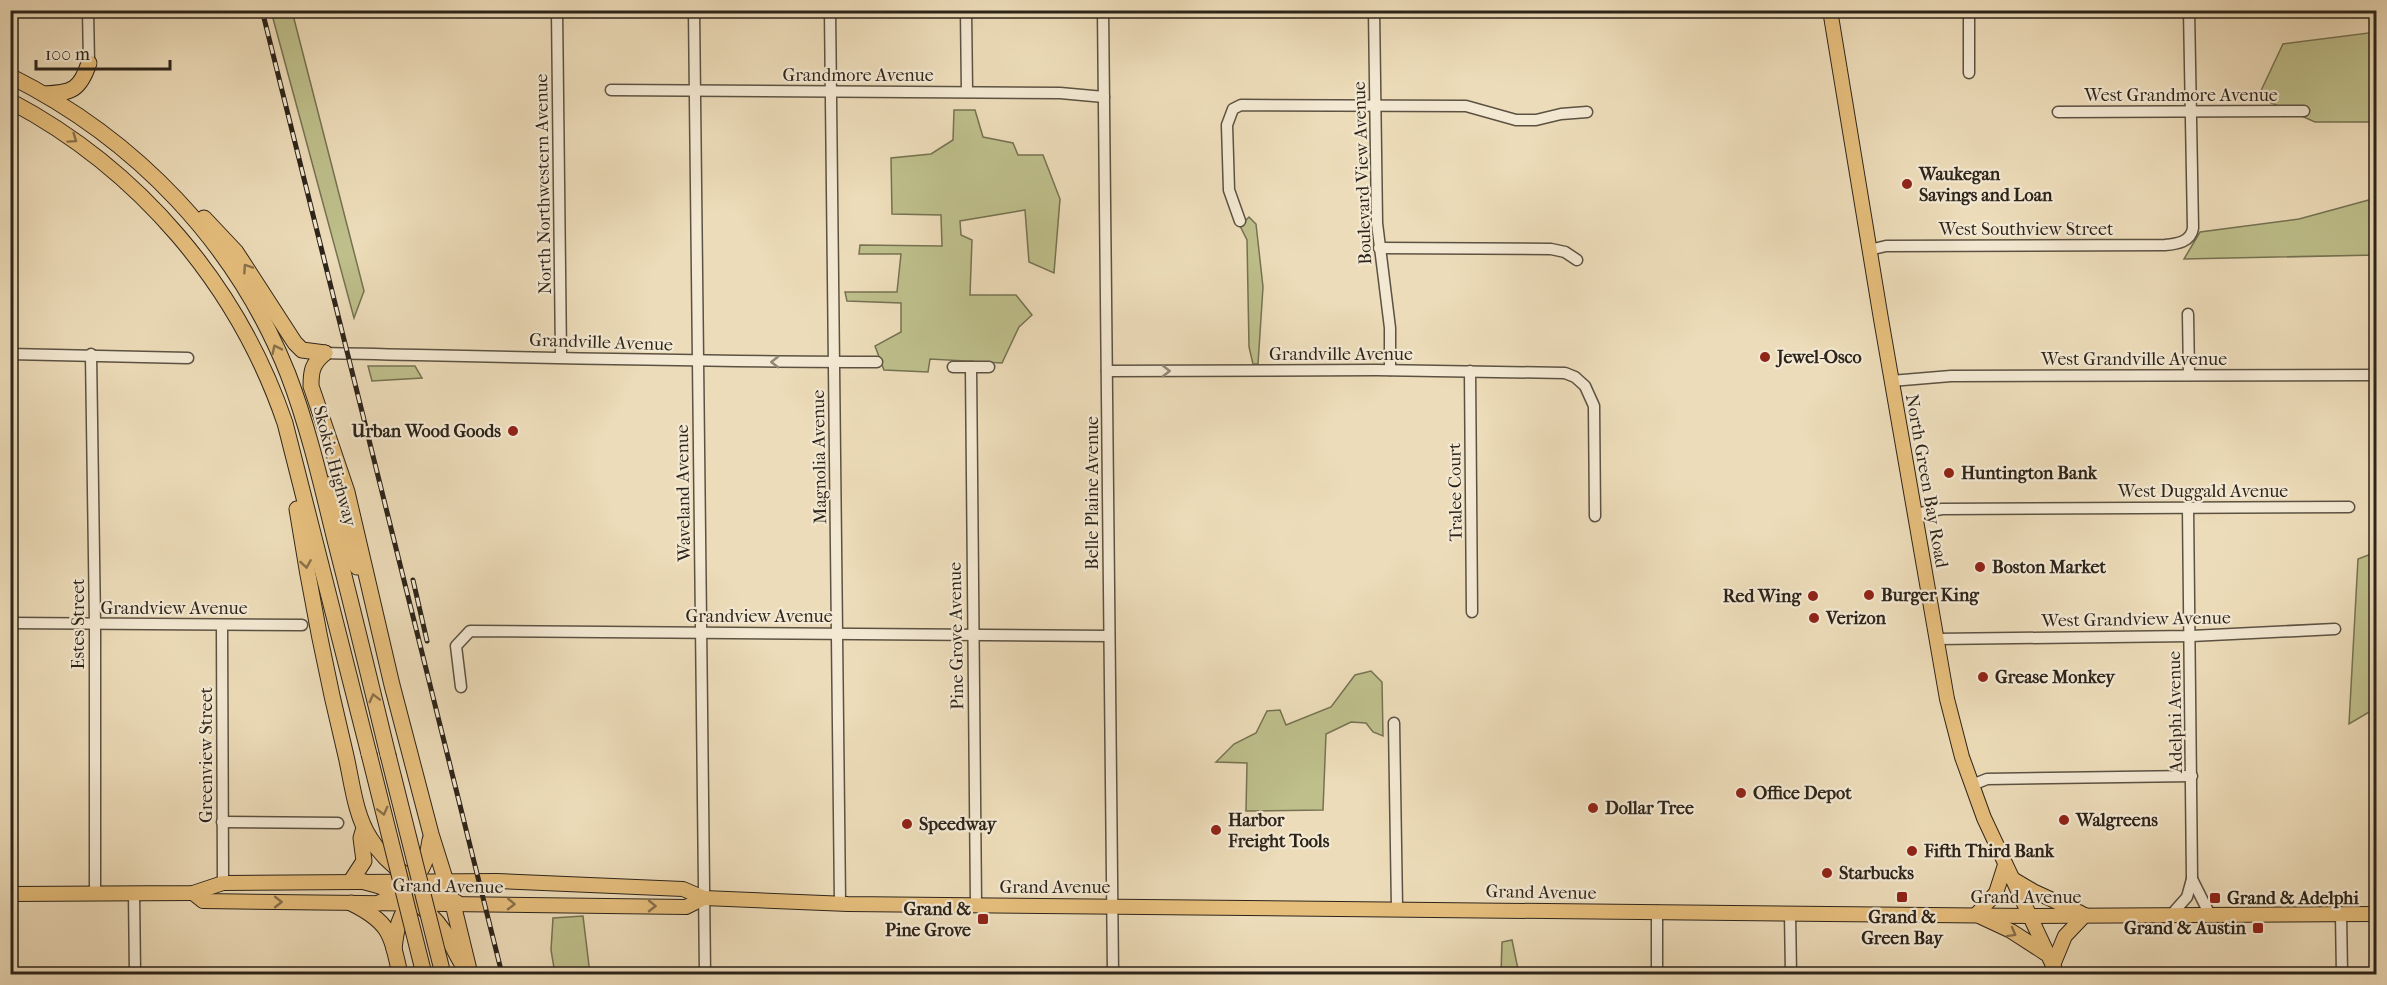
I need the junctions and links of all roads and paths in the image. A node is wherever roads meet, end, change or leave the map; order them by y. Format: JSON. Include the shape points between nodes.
{"nodes":[{"id":1,"x":88,"y":10,"type":"edge"},
{"id":2,"x":557,"y":10,"type":"edge"},
{"id":3,"x":694,"y":10,"type":"edge"},
{"id":4,"x":830,"y":10,"type":"edge"},
{"id":5,"x":966,"y":10,"type":"edge"},
{"id":6,"x":1103,"y":10,"type":"edge"},
{"id":7,"x":1374,"y":10,"type":"edge"},
{"id":8,"x":1830,"y":10,"type":"edge"},
{"id":9,"x":1969,"y":10,"type":"edge"},
{"id":10,"x":2189,"y":10,"type":"edge"},
{"id":11,"x":89,"y":63,"type":"joint"},
{"id":12,"x":1969,"y":72,"type":"dead end"},
{"id":13,"x":10,"y":76,"type":"edge"},
{"id":14,"x":611,"y":90,"type":"dead end"},
{"id":15,"x":695,"y":91,"type":"junction"},
{"id":16,"x":831,"y":92,"type":"junction"},
{"id":17,"x":967,"y":92,"type":"junction"},
{"id":18,"x":44,"y":94,"type":"junction"},
{"id":19,"x":1104,"y":98,"type":"junction"},
{"id":20,"x":10,"y":100,"type":"edge"},
{"id":21,"x":1375,"y":105,"type":"junction"},
{"id":22,"x":2304,"y":111,"type":"dead end"},
{"id":23,"x":1587,"y":112,"type":"dead end"},
{"id":24,"x":2058,"y":112,"type":"dead end"},
{"id":25,"x":2191,"y":112,"type":"junction"},
{"id":26,"x":152,"y":172,"type":"junction"},
{"id":27,"x":1240,"y":221,"type":"dead end"},
{"id":28,"x":1379,"y":248,"type":"junction"},
{"id":29,"x":1869,"y":250,"type":"junction"},
{"id":30,"x":1577,"y":260,"type":"dead end"},
{"id":31,"x":2188,"y":314,"type":"dead end"},
{"id":32,"x":325,"y":353,"type":"junction"},
{"id":33,"x":10,"y":354,"type":"edge"},
{"id":34,"x":91,"y":354,"type":"junction"},
{"id":35,"x":561,"y":357,"type":"junction"},
{"id":36,"x":188,"y":358,"type":"dead end"},
{"id":37,"x":697,"y":362,"type":"junction"},
{"id":38,"x":834,"y":362,"type":"junction"},
{"id":39,"x":877,"y":362,"type":"dead end"},
{"id":40,"x":953,"y":367,"type":"dead end"},
{"id":41,"x":971,"y":367,"type":"junction"},
{"id":42,"x":989,"y":367,"type":"dead end"},
{"id":43,"x":1390,"y":370,"type":"junction"},
{"id":44,"x":1107,"y":371,"type":"junction"},
{"id":45,"x":1470,"y":371,"type":"junction"},
{"id":46,"x":287,"y":373,"type":"junction"},
{"id":47,"x":2189,"y":375,"type":"junction"},
{"id":48,"x":2376,"y":375,"type":"edge"},
{"id":49,"x":1891,"y":381,"type":"junction"},
{"id":50,"x":285,"y":423,"type":"junction"},
{"id":51,"x":2349,"y":507,"type":"dead end"},
{"id":52,"x":2188,"y":508,"type":"junction"},
{"id":53,"x":1915,"y":513,"type":"junction"},
{"id":54,"x":1595,"y":516,"type":"dead end"},
{"id":55,"x":1472,"y":612,"type":"dead end"},
{"id":56,"x":10,"y":623,"type":"edge"},
{"id":57,"x":96,"y":624,"type":"junction"},
{"id":58,"x":302,"y":625,"type":"dead end"},
{"id":59,"x":222,"y":626,"type":"junction"},
{"id":60,"x":2335,"y":629,"type":"dead end"},
{"id":61,"x":701,"y":632,"type":"junction"},
{"id":62,"x":838,"y":633,"type":"junction"},
{"id":63,"x":972,"y":635,"type":"junction"},
{"id":64,"x":1109,"y":636,"type":"junction"},
{"id":65,"x":2190,"y":636,"type":"junction"},
{"id":66,"x":1937,"y":639,"type":"junction"},
{"id":67,"x":392,"y":685,"type":"junction"},
{"id":68,"x":461,"y":687,"type":"dead end"},
{"id":69,"x":1394,"y":723,"type":"dead end"},
{"id":70,"x":2192,"y":776,"type":"junction"},
{"id":71,"x":1971,"y":784,"type":"junction"},
{"id":72,"x":222,"y":822,"type":"junction"},
{"id":73,"x":338,"y":823,"type":"dead end"},
{"id":74,"x":364,"y":828,"type":"junction"},
{"id":75,"x":431,"y":834,"type":"junction"},
{"id":76,"x":2008,"y":871,"type":"junction"},
{"id":77,"x":2192,"y":879,"type":"junction"},
{"id":78,"x":356,"y":881,"type":"junction"},
{"id":79,"x":462,"y":882,"type":"joint"},
{"id":80,"x":223,"y":883,"type":"junction"},
{"id":81,"x":419,"y":883,"type":"junction"},
{"id":82,"x":446,"y":883,"type":"junction"},
{"id":83,"x":95,"y":893,"type":"junction"},
{"id":84,"x":134,"y":893,"type":"junction"},
{"id":85,"x":193,"y":893,"type":"junction"},
{"id":86,"x":10,"y":894,"type":"edge"},
{"id":87,"x":704,"y":898,"type":"junction"},
{"id":88,"x":410,"y":900,"type":"junction"},
{"id":89,"x":351,"y":903,"type":"junction"},
{"id":90,"x":379,"y":903,"type":"joint"},
{"id":91,"x":455,"y":903,"type":"junction"},
{"id":92,"x":840,"y":903,"type":"junction"},
{"id":93,"x":976,"y":904,"type":"junction"},
{"id":94,"x":1112,"y":905,"type":"junction"},
{"id":95,"x":1397,"y":908,"type":"junction"},
{"id":96,"x":1657,"y":911,"type":"junction"},
{"id":97,"x":1790,"y":913,"type":"junction"},
{"id":98,"x":2341,"y":914,"type":"junction"},
{"id":99,"x":2376,"y":914,"type":"edge"},
{"id":100,"x":1976,"y":915,"type":"junction"},
{"id":101,"x":2028,"y":915,"type":"junction"},
{"id":102,"x":2085,"y":915,"type":"junction"},
{"id":103,"x":2171,"y":915,"type":"junction"},
{"id":104,"x":2210,"y":915,"type":"junction"},
{"id":105,"x":394,"y":949,"type":"junction"},
{"id":106,"x":2052,"y":964,"type":"edge"},
{"id":107,"x":135,"y":975,"type":"edge"},
{"id":108,"x":400,"y":975,"type":"edge"},
{"id":109,"x":424,"y":975,"type":"edge"},
{"id":110,"x":443,"y":975,"type":"edge"},
{"id":111,"x":469,"y":975,"type":"edge"},
{"id":112,"x":705,"y":975,"type":"edge"},
{"id":113,"x":1113,"y":975,"type":"edge"},
{"id":114,"x":1657,"y":975,"type":"edge"},
{"id":115,"x":1791,"y":975,"type":"edge"},
{"id":116,"x":2342,"y":975,"type":"edge"}],
"edges":[{"from":1,"to":11,"type":"street"},
{"from":2,"to":35,"type":"street","name":"North Northwestern Avenue"},
{"from":3,"to":15,"type":"street","name":"Waveland Avenue"},
{"from":4,"to":16,"type":"street","name":"Magnolia Avenue"},
{"from":5,"to":17,"type":"street"},
{"from":6,"to":19,"type":"street","name":"Belle Plaine Avenue"},
{"from":7,"to":21,"type":"street","name":"Boulevard View Avenue"},
{"from":8,"to":29,"type":"main road","name":"North Green Bay Road"},
{"from":9,"to":12,"type":"street"},
{"from":10,"to":25,"type":"street"},
{"from":11,"to":18,"type":"highway","via":[[84,80],[75,89]]},
{"from":13,"to":18,"type":"highway","name":"Skokie Highway"},
{"from":14,"to":15,"type":"street","name":"Grandmore Avenue"},
{"from":15,"to":16,"type":"street","name":"Grandmore Avenue"},
{"from":15,"to":37,"type":"street","name":"Waveland Avenue"},
{"from":16,"to":17,"type":"street","name":"Grandmore Avenue"},
{"from":16,"to":38,"type":"street","name":"Magnolia Avenue"},
{"from":17,"to":19,"type":"street","name":"Grandmore Avenue","via":[[1060,93]]},
{"from":18,"to":26,"type":"highway","name":"Skokie Highway","via":[[83,118]]},
{"from":19,"to":44,"type":"street","name":"Belle Plaine Avenue"},
{"from":20,"to":50,"type":"highway","name":"Skokie Highway","one_way":true,"via":[[98,158],[183,240],[244,330]]},
{"from":21,"to":23,"type":"street","via":[[1466,106],[1516,120]]},
{"from":21,"to":27,"type":"street","via":[[1249,103],[1233,109],[1227,125],[1227,178]]},
{"from":21,"to":28,"type":"street","name":"Boulevard View Avenue"},
{"from":22,"to":25,"type":"street","name":"West Grandmore Avenue"},
{"from":24,"to":25,"type":"street","name":"West Grandmore Avenue"},
{"from":25,"to":29,"type":"street","name":"West Southview Street","via":[[2193,228],[2184,241],[2165,245],[1886,246]]},
{"from":32,"to":26,"type":"highway","one_way":true,"via":[[302,350],[295,343],[236,252],[213,225]]},
{"from":46,"to":26,"type":"highway","name":"Skokie Highway","one_way":true,"via":[[237,276],[180,200]]},
{"from":28,"to":30,"type":"street","via":[[1551,249]]},
{"from":28,"to":43,"type":"street","name":"Boulevard View Avenue","via":[[1390,328]]},
{"from":29,"to":49,"type":"main road","name":"North Green Bay Road"},
{"from":31,"to":47,"type":"street"},
{"from":32,"to":35,"type":"street","name":"Grandville Avenue"},
{"from":32,"to":67,"type":"highway","via":[[311,370],[311,386],[347,492]]},
{"from":33,"to":34,"type":"street"},
{"from":34,"to":36,"type":"street"},
{"from":34,"to":57,"type":"street","name":"Estes Street"},
{"from":35,"to":37,"type":"street","name":"Grandville Avenue"},
{"from":38,"to":37,"type":"street","name":"Grandville Avenue","one_way":true},
{"from":37,"to":61,"type":"street","name":"Waveland Avenue"},
{"from":38,"to":39,"type":"street","name":"Grandville Avenue"},
{"from":38,"to":62,"type":"street","name":"Magnolia Avenue"},
{"from":40,"to":41,"type":"street"},
{"from":41,"to":42,"type":"street"},
{"from":41,"to":63,"type":"street","name":"Pine Grove Avenue"},
{"from":44,"to":43,"type":"street","name":"Grandville Avenue","one_way":true},
{"from":43,"to":45,"type":"street","name":"Grandville Avenue"},
{"from":44,"to":64,"type":"street","name":"Belle Plaine Avenue"},
{"from":45,"to":54,"type":"street","name":"Grandville Avenue","via":[[1560,372],[1585,386],[1594,406]]},
{"from":45,"to":55,"type":"street","name":"Tralee Court"},
{"from":46,"to":67,"type":"highway","via":[[317,438]]},
{"from":110,"to":46,"type":"highway","name":"Skokie Highway","one_way":true,"bridge":true,"via":[[312,448]]},
{"from":47,"to":48,"type":"street","name":"West Grandville Avenue"},
{"from":47,"to":49,"type":"street","name":"West Grandville Avenue","via":[[1951,376]]},
{"from":49,"to":53,"type":"main road","name":"North Green Bay Road"},
{"from":50,"to":74,"type":"highway","one_way":true,"via":[[308,581]]},
{"from":50,"to":109,"type":"highway","name":"Skokie Highway","one_way":true,"bridge":true},
{"from":51,"to":52,"type":"street","name":"West Duggald Avenue"},
{"from":52,"to":53,"type":"street","name":"West Duggald Avenue","via":[[1942,509]]},
{"from":52,"to":65,"type":"street","name":"Adelphi Avenue"},
{"from":53,"to":66,"type":"main road","name":"North Green Bay Road"},
{"from":56,"to":57,"type":"street","name":"Grandview Avenue"},
{"from":57,"to":59,"type":"street","name":"Grandview Avenue"},
{"from":57,"to":83,"type":"street","name":"Estes Street"},
{"from":58,"to":59,"type":"street","name":"Grandview Avenue"},
{"from":59,"to":72,"type":"street","name":"Greenview Street"},
{"from":60,"to":65,"type":"street","name":"West Grandview Avenue"},
{"from":61,"to":62,"type":"street","name":"Grandview Avenue"},
{"from":61,"to":68,"type":"street","name":"Grandview Avenue","via":[[470,631],[456,646]]},
{"from":61,"to":87,"type":"street","name":"Waveland Avenue"},
{"from":62,"to":63,"type":"street","name":"Grandview Avenue"},
{"from":62,"to":92,"type":"street","name":"Magnolia Avenue"},
{"from":63,"to":64,"type":"street","name":"Grandview Avenue"},
{"from":63,"to":93,"type":"street","name":"Pine Grove Avenue"},
{"from":64,"to":94,"type":"street","name":"Belle Plaine Avenue"},
{"from":65,"to":66,"type":"street","name":"West Grandview Avenue"},
{"from":65,"to":70,"type":"street","name":"Adelphi Avenue"},
{"from":66,"to":71,"type":"main road","name":"North Green Bay Road","via":[[1953,721]]},
{"from":67,"to":75,"type":"highway"},
{"from":69,"to":95,"type":"street"},
{"from":70,"to":71,"type":"street","via":[[1987,779]]},
{"from":70,"to":77,"type":"street","name":"Adelphi Avenue"},
{"from":71,"to":76,"type":"main road","name":"North Green Bay Road"},
{"from":72,"to":73,"type":"street"},
{"from":72,"to":80,"type":"street","name":"Greenview Street"},
{"from":74,"to":78,"type":"highway","via":[[364,861]]},
{"from":74,"to":81,"type":"highway","via":[[388,862]]},
{"from":75,"to":81,"type":"highway"},
{"from":75,"to":82,"type":"highway"},
{"from":76,"to":100,"type":"main road"},
{"from":76,"to":101,"type":"main road","name":"North Green Bay Road"},
{"from":76,"to":102,"type":"main road","via":[[2033,891]]},
{"from":77,"to":103,"type":"street","name":"Adelphi Avenue","via":[[2187,897]]},
{"from":77,"to":104,"type":"street","name":"Adelphi Avenue"},
{"from":78,"to":80,"type":"main road","name":"Grand Avenue"},
{"from":78,"to":81,"type":"main road","name":"Grand Avenue"},
{"from":78,"to":88,"type":"highway"},
{"from":79,"to":82,"type":"highway"},
{"from":79,"to":87,"type":"main road","name":"Grand Avenue","via":[[683,889]]},
{"from":80,"to":85,"type":"main road","name":"Grand Avenue"},
{"from":81,"to":82,"type":"highway"},
{"from":81,"to":88,"type":"highway"},
{"from":81,"to":91,"type":"highway"},
{"from":82,"to":91,"type":"highway"},
{"from":83,"to":84,"type":"main road","name":"Grand Avenue"},
{"from":83,"to":86,"type":"main road","name":"Grand Avenue"},
{"from":84,"to":85,"type":"main road","name":"Grand Avenue"},
{"from":84,"to":107,"type":"street"},
{"from":85,"to":89,"type":"main road","name":"Grand Avenue","one_way":true,"via":[[203,901]]},
{"from":91,"to":87,"type":"main road","name":"Grand Avenue","one_way":true,"via":[[686,907]]},
{"from":87,"to":92,"type":"main road","name":"Grand Avenue"},
{"from":87,"to":112,"type":"street","name":"Waveland Avenue"},
{"from":88,"to":90,"type":"highway"},
{"from":88,"to":91,"type":"main road","name":"Grand Avenue"},
{"from":88,"to":105,"type":"highway","via":[[399,921]]},
{"from":88,"to":111,"type":"highway","via":[[445,932]]},
{"from":89,"to":90,"type":"main road","name":"Grand Avenue"},
{"from":89,"to":105,"type":"highway","via":[[378,918],[387,928]]},
{"from":91,"to":111,"type":"highway"},
{"from":92,"to":93,"type":"main road","name":"Grand Avenue"},
{"from":93,"to":94,"type":"main road","name":"Grand Avenue"},
{"from":94,"to":95,"type":"main road","name":"Grand Avenue"},
{"from":94,"to":113,"type":"street","name":"Belle Plaine Avenue"},
{"from":95,"to":96,"type":"main road","name":"Grand Avenue"},
{"from":96,"to":97,"type":"main road","name":"Grand Avenue"},
{"from":96,"to":114,"type":"street"},
{"from":97,"to":100,"type":"main road","name":"Grand Avenue"},
{"from":97,"to":115,"type":"street"},
{"from":98,"to":99,"type":"main road","name":"Grand Avenue"},
{"from":98,"to":104,"type":"main road","name":"Grand Avenue"},
{"from":98,"to":116,"type":"street"},
{"from":100,"to":101,"type":"main road","name":"Grand Avenue"},
{"from":100,"to":106,"type":"main road","one_way":true,"via":[[2011,931]]},
{"from":101,"to":102,"type":"main road","name":"Grand Avenue"},
{"from":101,"to":106,"type":"main road","name":"North Green Bay Road"},
{"from":102,"to":103,"type":"main road","name":"Grand Avenue"},
{"from":102,"to":106,"type":"main road","via":[[2065,936]]},
{"from":103,"to":104,"type":"main road","name":"Grand Avenue"},
{"from":105,"to":108,"type":"highway"}]}
